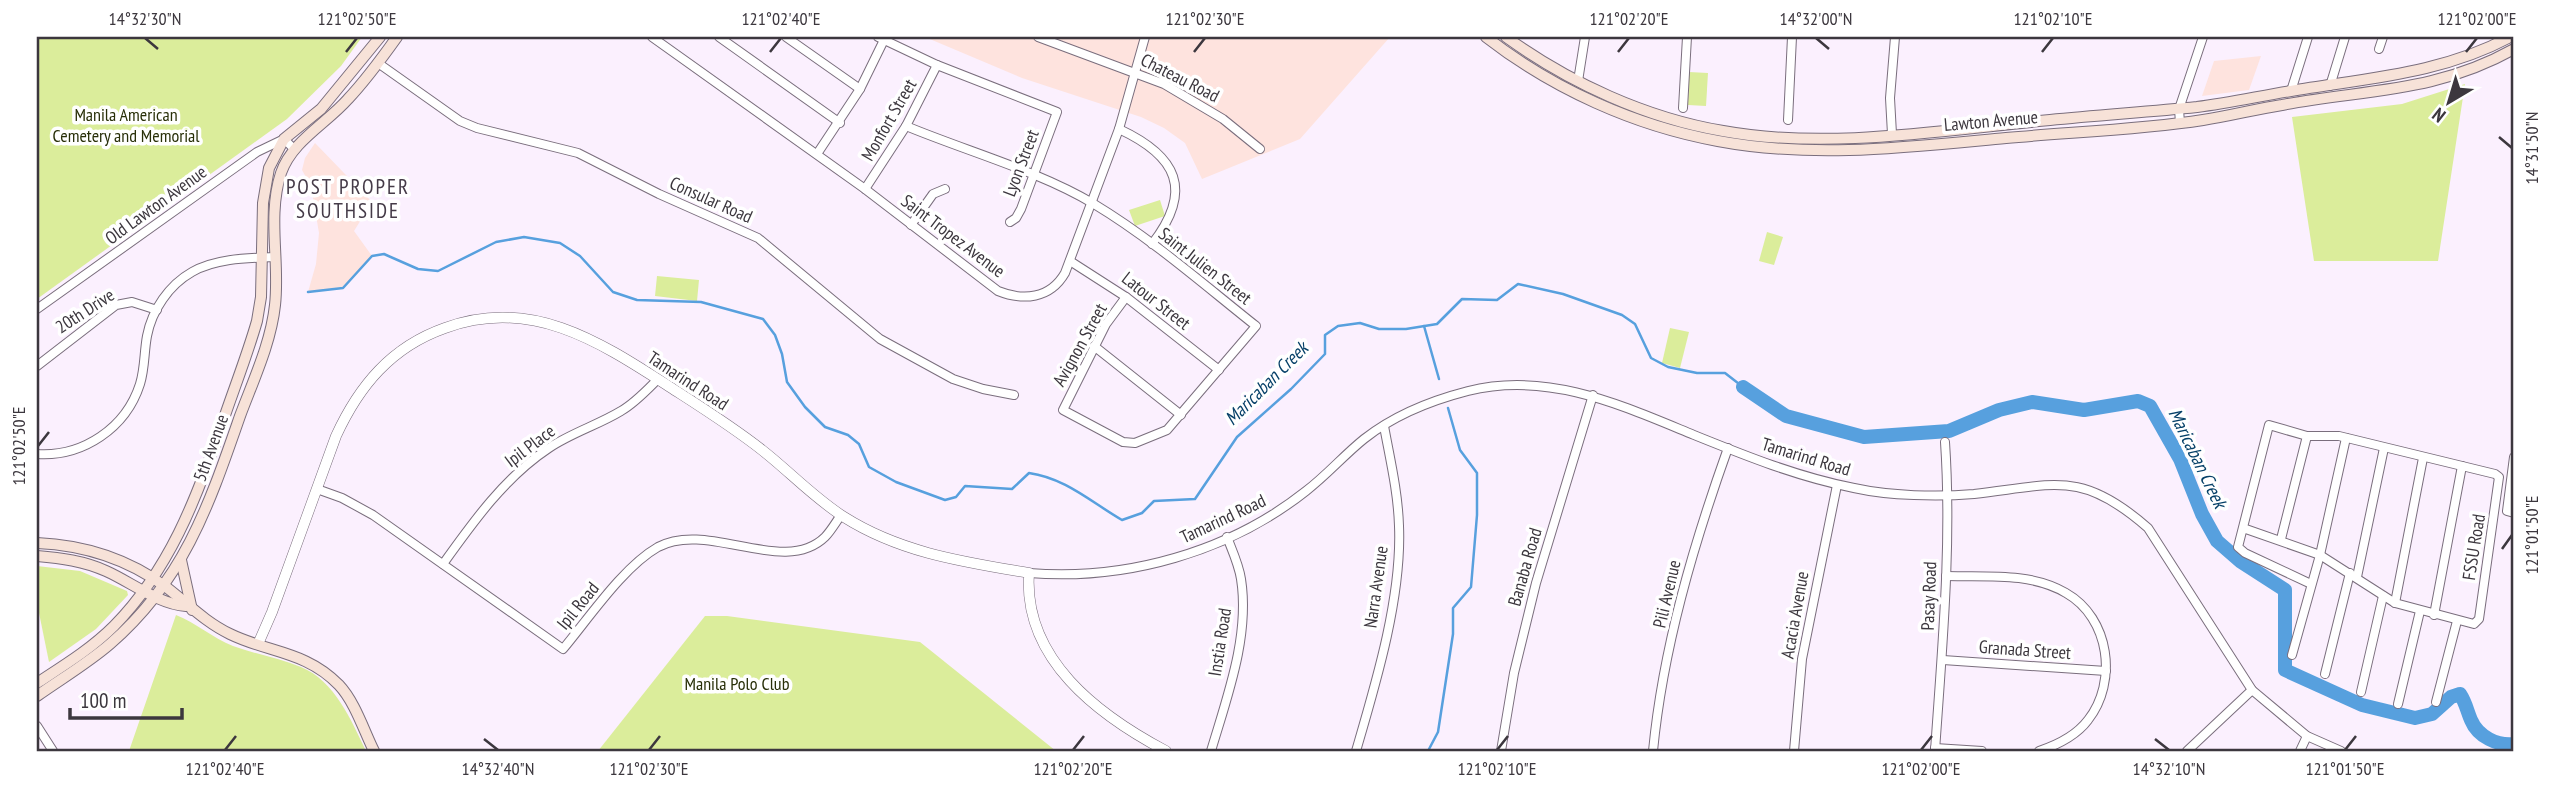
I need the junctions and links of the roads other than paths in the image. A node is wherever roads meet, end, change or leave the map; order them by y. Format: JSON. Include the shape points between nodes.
{"nodes":[{"id":1,"x":380,"y":37,"type":"edge"},
{"id":2,"x":397,"y":37,"type":"edge"},
{"id":3,"x":652,"y":37,"type":"edge"},
{"id":4,"x":719,"y":37,"type":"edge"},
{"id":5,"x":786,"y":37,"type":"edge"},
{"id":6,"x":1038,"y":37,"type":"edge"},
{"id":7,"x":1145,"y":37,"type":"edge"},
{"id":8,"x":1486,"y":37,"type":"edge"},
{"id":9,"x":1506,"y":37,"type":"edge"},
{"id":10,"x":1585,"y":37,"type":"edge"},
{"id":11,"x":1687,"y":37,"type":"edge"},
{"id":12,"x":1792,"y":37,"type":"edge"},
{"id":13,"x":1895,"y":37,"type":"edge"},
{"id":14,"x":2203,"y":37,"type":"edge"},
{"id":15,"x":2308,"y":37,"type":"edge"},
{"id":16,"x":2345,"y":37,"type":"edge"},
{"id":17,"x":2383,"y":37,"type":"edge"},
{"id":18,"x":2510,"y":37,"type":"edge"},
{"id":19,"x":881,"y":38,"type":"edge"},
{"id":20,"x":2498,"y":40,"type":"edge"},
{"id":21,"x":2379,"y":49,"type":"dead end"},
{"id":22,"x":2514,"y":49,"type":"edge"},
{"id":23,"x":378,"y":63,"type":"junction"},
{"id":24,"x":937,"y":65,"type":"junction"},
{"id":25,"x":1136,"y":72,"type":"junction"},
{"id":26,"x":1578,"y":81,"type":"junction"},
{"id":27,"x":2330,"y":86,"type":"junction"},
{"id":28,"x":860,"y":89,"type":"junction"},
{"id":29,"x":2291,"y":91,"type":"junction"},
{"id":30,"x":1683,"y":108,"type":"dead end"},
{"id":31,"x":2179,"y":109,"type":"junction"},
{"id":32,"x":1788,"y":120,"type":"dead end"},
{"id":33,"x":840,"y":123,"type":"junction"},
{"id":34,"x":2180,"y":123,"type":"junction"},
{"id":35,"x":906,"y":127,"type":"junction"},
{"id":36,"x":1119,"y":129,"type":"junction"},
{"id":37,"x":1892,"y":134,"type":"junction"},
{"id":38,"x":284,"y":139,"type":"junction"},
{"id":39,"x":295,"y":149,"type":"junction"},
{"id":40,"x":1260,"y":149,"type":"dead end"},
{"id":41,"x":817,"y":154,"type":"junction"},
{"id":42,"x":1034,"y":176,"type":"junction"},
{"id":43,"x":865,"y":189,"type":"junction"},
{"id":44,"x":945,"y":189,"type":"dead end"},
{"id":45,"x":1092,"y":203,"type":"junction"},
{"id":46,"x":1010,"y":222,"type":"dead end"},
{"id":47,"x":911,"y":225,"type":"junction"},
{"id":48,"x":1153,"y":244,"type":"junction"},
{"id":49,"x":264,"y":257,"type":"junction"},
{"id":50,"x":276,"y":257,"type":"junction"},
{"id":51,"x":1070,"y":261,"type":"junction"},
{"id":52,"x":1126,"y":297,"type":"junction"},
{"id":53,"x":37,"y":309,"type":"edge"},
{"id":54,"x":157,"y":310,"type":"junction"},
{"id":55,"x":1094,"y":346,"type":"junction"},
{"id":56,"x":37,"y":366,"type":"edge"},
{"id":57,"x":1219,"y":370,"type":"junction"},
{"id":58,"x":658,"y":379,"type":"junction"},
{"id":59,"x":1014,"y":395,"type":"dead end"},
{"id":60,"x":1593,"y":396,"type":"junction"},
{"id":61,"x":1063,"y":410,"type":"joint"},
{"id":62,"x":1181,"y":415,"type":"junction"},
{"id":63,"x":1384,"y":426,"type":"junction"},
{"id":64,"x":2307,"y":436,"type":"junction"},
{"id":65,"x":2346,"y":438,"type":"junction"},
{"id":66,"x":1945,"y":442,"type":"dead end"},
{"id":67,"x":1728,"y":448,"type":"junction"},
{"id":68,"x":2384,"y":448,"type":"junction"},
{"id":69,"x":37,"y":454,"type":"edge"},
{"id":70,"x":2514,"y":457,"type":"edge"},
{"id":71,"x":2423,"y":458,"type":"junction"},
{"id":72,"x":2462,"y":466,"type":"junction"},
{"id":73,"x":2513,"y":469,"type":"edge"},
{"id":74,"x":1837,"y":485,"type":"junction"},
{"id":75,"x":317,"y":489,"type":"junction"},
{"id":76,"x":1948,"y":495,"type":"junction"},
{"id":77,"x":2511,"y":512,"type":"edge"},
{"id":78,"x":841,"y":515,"type":"junction"},
{"id":79,"x":2243,"y":528,"type":"junction"},
{"id":80,"x":1227,"y":537,"type":"junction"},
{"id":81,"x":2281,"y":539,"type":"junction"},
{"id":82,"x":37,"y":543,"type":"edge"},
{"id":83,"x":2320,"y":555,"type":"junction"},
{"id":84,"x":37,"y":556,"type":"edge"},
{"id":85,"x":181,"y":560,"type":"junction"},
{"id":86,"x":443,"y":564,"type":"junction"},
{"id":87,"x":1030,"y":573,"type":"junction"},
{"id":88,"x":2354,"y":575,"type":"junction"},
{"id":89,"x":1946,"y":576,"type":"junction"},
{"id":90,"x":152,"y":579,"type":"junction"},
{"id":91,"x":2311,"y":584,"type":"junction"},
{"id":92,"x":163,"y":585,"type":"junction"},
{"id":93,"x":149,"y":593,"type":"junction"},
{"id":94,"x":2383,"y":596,"type":"junction"},
{"id":95,"x":2395,"y":603,"type":"junction"},
{"id":96,"x":189,"y":608,"type":"junction"},
{"id":97,"x":2420,"y":611,"type":"junction"},
{"id":98,"x":2434,"y":615,"type":"junction"},
{"id":99,"x":2457,"y":621,"type":"junction"},
{"id":100,"x":261,"y":645,"type":"junction"},
{"id":101,"x":2292,"y":655,"type":"dead end"},
{"id":102,"x":1942,"y":660,"type":"junction"},
{"id":103,"x":2106,"y":671,"type":"junction"},
{"id":104,"x":2325,"y":674,"type":"dead end"},
{"id":105,"x":37,"y":683,"type":"edge"},
{"id":106,"x":2252,"y":690,"type":"junction"},
{"id":107,"x":2361,"y":692,"type":"dead end"},
{"id":108,"x":37,"y":696,"type":"edge"},
{"id":109,"x":2435,"y":702,"type":"dead end"},
{"id":110,"x":2398,"y":704,"type":"dead end"},
{"id":111,"x":37,"y":726,"type":"edge"},
{"id":112,"x":2307,"y":736,"type":"junction"},
{"id":113,"x":1935,"y":750,"type":"edge"},
{"id":114,"x":53,"y":751,"type":"edge"},
{"id":115,"x":373,"y":751,"type":"edge"},
{"id":116,"x":1166,"y":751,"type":"edge"},
{"id":117,"x":1211,"y":751,"type":"edge"},
{"id":118,"x":1356,"y":751,"type":"edge"},
{"id":119,"x":1501,"y":751,"type":"edge"},
{"id":120,"x":1653,"y":751,"type":"edge"},
{"id":121,"x":1794,"y":751,"type":"edge"},
{"id":122,"x":1982,"y":751,"type":"edge"},
{"id":123,"x":2039,"y":751,"type":"edge"},
{"id":124,"x":2187,"y":751,"type":"edge"},
{"id":125,"x":2300,"y":751,"type":"edge"},
{"id":126,"x":2341,"y":751,"type":"edge"}],
"edges":[{"from":1,"to":38,"type":"main road","via":[[321,109]]},
{"from":2,"to":23,"type":"main road"},
{"from":3,"to":41,"type":"street","name":"Saint Tropez Avenue"},
{"from":4,"to":33,"type":"street"},
{"from":5,"to":28,"type":"street"},
{"from":6,"to":25,"type":"street","name":"Chateau Road"},
{"from":7,"to":25,"type":"street","name":"Saint Tropez Avenue"},
{"from":8,"to":34,"type":"main road","name":"Lawton Avenue","via":[[1570,90],[1622,114],[1686,134],[1748,146],[1825,152],[1884,149]]},
{"from":9,"to":26,"type":"main road","name":"Lawton Avenue"},
{"from":10,"to":26,"type":"street"},
{"from":11,"to":30,"type":"street"},
{"from":12,"to":32,"type":"street"},
{"from":13,"to":37,"type":"street"},
{"from":14,"to":31,"type":"street"},
{"from":15,"to":29,"type":"street"},
{"from":16,"to":27,"type":"street"},
{"from":17,"to":21,"type":"street"},
{"from":18,"to":20,"type":"main road","name":"Lawton Avenue"},
{"from":19,"to":24,"type":"street"},
{"from":19,"to":28,"type":"street"},
{"from":20,"to":27,"type":"main road","name":"Lawton Avenue","via":[[2474,55],[2429,69]]},
{"from":22,"to":34,"type":"main road","name":"Lawton Avenue","via":[[2474,69],[2425,84]]},
{"from":23,"to":39,"type":"main road","via":[[348,100]]},
{"from":23,"to":59,"type":"street","name":"Consular Road","via":[[460,121],[586,156],[758,238],[880,339],[953,379]]},
{"from":24,"to":35,"type":"street","name":"Monfort Street"},
{"from":24,"to":42,"type":"street","name":"Lyon Street","via":[[1057,112]]},
{"from":25,"to":36,"type":"street","name":"Saint Tropez Avenue"},
{"from":25,"to":40,"type":"street","name":"Chateau Road","via":[[1187,96]]},
{"from":26,"to":37,"type":"main road","name":"Lawton Avenue","via":[[1664,117],[1723,131],[1823,139]]},
{"from":27,"to":29,"type":"main road","name":"Lawton Avenue"},
{"from":28,"to":33,"type":"street"},
{"from":29,"to":31,"type":"main road","name":"Lawton Avenue"},
{"from":31,"to":34,"type":"street"},
{"from":31,"to":37,"type":"main road","name":"Lawton Avenue"},
{"from":33,"to":41,"type":"street"},
{"from":35,"to":42,"type":"street","name":"Saint Julien Street"},
{"from":35,"to":43,"type":"street","name":"Monfort Street"},
{"from":36,"to":45,"type":"street","name":"Saint Tropez Avenue"},
{"from":36,"to":48,"type":"street","via":[[1159,152],[1173,177],[1170,220]]},
{"from":38,"to":39,"type":"street"},
{"from":38,"to":49,"type":"main road","name":"5th Avenue","via":[[267,176]]},
{"from":38,"to":53,"type":"street","name":"Old Lawton Avenue","via":[[251,156]]},
{"from":39,"to":50,"type":"main road","name":"5th Avenue","via":[[277,191]]},
{"from":41,"to":43,"type":"street","name":"Saint Tropez Avenue"},
{"from":42,"to":45,"type":"street","name":"Saint Julien Street"},
{"from":42,"to":46,"type":"street","name":"Lyon Street","via":[[1021,209]]},
{"from":43,"to":47,"type":"street","name":"Saint Tropez Avenue"},
{"from":44,"to":47,"type":"street","via":[[933,194]]},
{"from":45,"to":48,"type":"street","name":"Saint Julien Street"},
{"from":45,"to":51,"type":"street","name":"Saint Tropez Avenue"},
{"from":47,"to":51,"type":"street","name":"Saint Tropez Avenue","via":[[1012,297],[1028,298],[1051,289]]},
{"from":48,"to":57,"type":"street","name":"Saint Julien Street","via":[[1256,326]]},
{"from":49,"to":50,"type":"street"},
{"from":49,"to":54,"type":"street","via":[[198,269],[170,290]]},
{"from":49,"to":90,"type":"main road","name":"5th Avenue","via":[[251,342],[197,497]]},
{"from":50,"to":85,"type":"main road","name":"5th Avenue","via":[[275,306],[264,348],[210,502]]},
{"from":51,"to":52,"type":"street","name":"Latour Street"},
{"from":52,"to":55,"type":"street","name":"Avignon Street"},
{"from":52,"to":57,"type":"street","name":"Latour Street"},
{"from":54,"to":56,"type":"street","name":"20th Drive","via":[[132,302],[116,305]]},
{"from":54,"to":69,"type":"street","via":[[146,339],[141,382],[125,414],[108,432],[85,445]]},
{"from":55,"to":61,"type":"street","name":"Avignon Street"},
{"from":55,"to":62,"type":"street"},
{"from":57,"to":62,"type":"street","name":"Saint Julien Street"},
{"from":58,"to":75,"type":"street","name":"Tamarind Road","via":[[595,341],[546,322],[481,318],[450,326],[401,349],[374,373],[348,411]]},
{"from":58,"to":78,"type":"street","name":"Tamarind Road","via":[[761,449]]},
{"from":58,"to":86,"type":"street","name":"Ipil Place","via":[[622,411],[549,448],[518,472]]},
{"from":60,"to":63,"type":"street","name":"Tamarind Road","via":[[1550,386],[1492,386],[1448,397]]},
{"from":60,"to":67,"type":"street","name":"Tamarind Road"},
{"from":60,"to":119,"type":"street","name":"Banaba Road","via":[[1536,583]]},
{"from":61,"to":62,"type":"street","name":"Saint Julien Street","via":[[1123,442],[1135,443],[1167,430]]},
{"from":63,"to":80,"type":"street","name":"Tamarind Road","via":[[1298,498],[1258,524]]},
{"from":63,"to":118,"type":"street","name":"Narra Avenue","via":[[1397,496],[1399,555],[1391,609]]},
{"from":64,"to":65,"type":"street"},
{"from":64,"to":79,"type":"street","via":[[2269,425]]},
{"from":64,"to":81,"type":"street"},
{"from":65,"to":68,"type":"street"},
{"from":65,"to":83,"type":"street"},
{"from":66,"to":76,"type":"street","name":"Pasay Road"},
{"from":67,"to":74,"type":"street","name":"Tamarind Road"},
{"from":67,"to":120,"type":"street","name":"Pili Avenue","via":[[1692,556],[1666,665]]},
{"from":68,"to":71,"type":"street"},
{"from":68,"to":88,"type":"street"},
{"from":70,"to":73,"type":"street"},
{"from":71,"to":72,"type":"street"},
{"from":71,"to":95,"type":"street"},
{"from":72,"to":98,"type":"street"},
{"from":72,"to":99,"type":"street","name":"FSSU Road","via":[[2500,479],[2479,619],[2475,624]]},
{"from":73,"to":77,"type":"street"},
{"from":74,"to":76,"type":"street","name":"Tamarind Road"},
{"from":74,"to":121,"type":"street","name":"Acacia Avenue","via":[[1802,659]]},
{"from":75,"to":86,"type":"street","name":"Ipil Road","via":[[373,515]]},
{"from":75,"to":100,"type":"street","name":"Tamarind Road"},
{"from":76,"to":89,"type":"street","name":"Pasay Road"},
{"from":76,"to":106,"type":"street","name":"Tamarind Road","via":[[2061,485],[2108,497],[2148,528]]},
{"from":78,"to":86,"type":"street","name":"Ipil Road","via":[[825,537],[802,549],[763,549],[698,538],[658,547],[624,575],[563,649]]},
{"from":78,"to":87,"type":"street","name":"Tamarind Road","via":[[922,553]]},
{"from":79,"to":81,"type":"street"},
{"from":79,"to":91,"type":"street","via":[[2241,550]]},
{"from":80,"to":87,"type":"street","name":"Tamarind Road","via":[[1168,561],[1112,572]]},
{"from":80,"to":117,"type":"street","name":"Instia Road","via":[[1241,577],[1242,618],[1235,664]]},
{"from":81,"to":83,"type":"street"},
{"from":82,"to":90,"type":"main road","via":[[85,549]]},
{"from":83,"to":88,"type":"street"},
{"from":83,"to":91,"type":"street"},
{"from":84,"to":93,"type":"main road","via":[[81,562]]},
{"from":85,"to":92,"type":"main road","name":"5th Avenue"},
{"from":85,"to":96,"type":"main road"},
{"from":87,"to":116,"type":"street","via":[[1032,616],[1057,665],[1108,716]]},
{"from":88,"to":94,"type":"street"},
{"from":88,"to":104,"type":"street"},
{"from":89,"to":102,"type":"street","name":"Pasay Road"},
{"from":89,"to":103,"type":"street","via":[[2024,579],[2070,594],[2100,634]]},
{"from":90,"to":92,"type":"main road"},
{"from":90,"to":93,"type":"main road","name":"5th Avenue"},
{"from":91,"to":101,"type":"street"},
{"from":92,"to":93,"type":"main road","name":"5th Avenue"},
{"from":92,"to":96,"type":"main road"},
{"from":93,"to":96,"type":"main road"},
{"from":93,"to":105,"type":"main road","name":"5th Avenue","via":[[104,636]]},
{"from":93,"to":108,"type":"main road","name":"5th Avenue","via":[[109,645]]},
{"from":94,"to":95,"type":"street"},
{"from":94,"to":107,"type":"street"},
{"from":95,"to":97,"type":"street"},
{"from":96,"to":100,"type":"main road","via":[[227,633]]},
{"from":97,"to":98,"type":"street"},
{"from":97,"to":110,"type":"street"},
{"from":98,"to":99,"type":"street"},
{"from":99,"to":109,"type":"street"},
{"from":100,"to":115,"type":"main road","via":[[309,661],[341,687]]},
{"from":102,"to":103,"type":"street","name":"Granada Street"},
{"from":102,"to":113,"type":"street","name":"Pasay Road"},
{"from":103,"to":123,"type":"street","via":[[2104,689],[2088,720],[2068,738]]},
{"from":106,"to":112,"type":"street","name":"Tamarind Road"},
{"from":106,"to":124,"type":"street"},
{"from":111,"to":114,"type":"street"},
{"from":112,"to":125,"type":"street"},
{"from":112,"to":126,"type":"street","name":"Tamarind Road"},
{"from":113,"to":122,"type":"street"}]}
